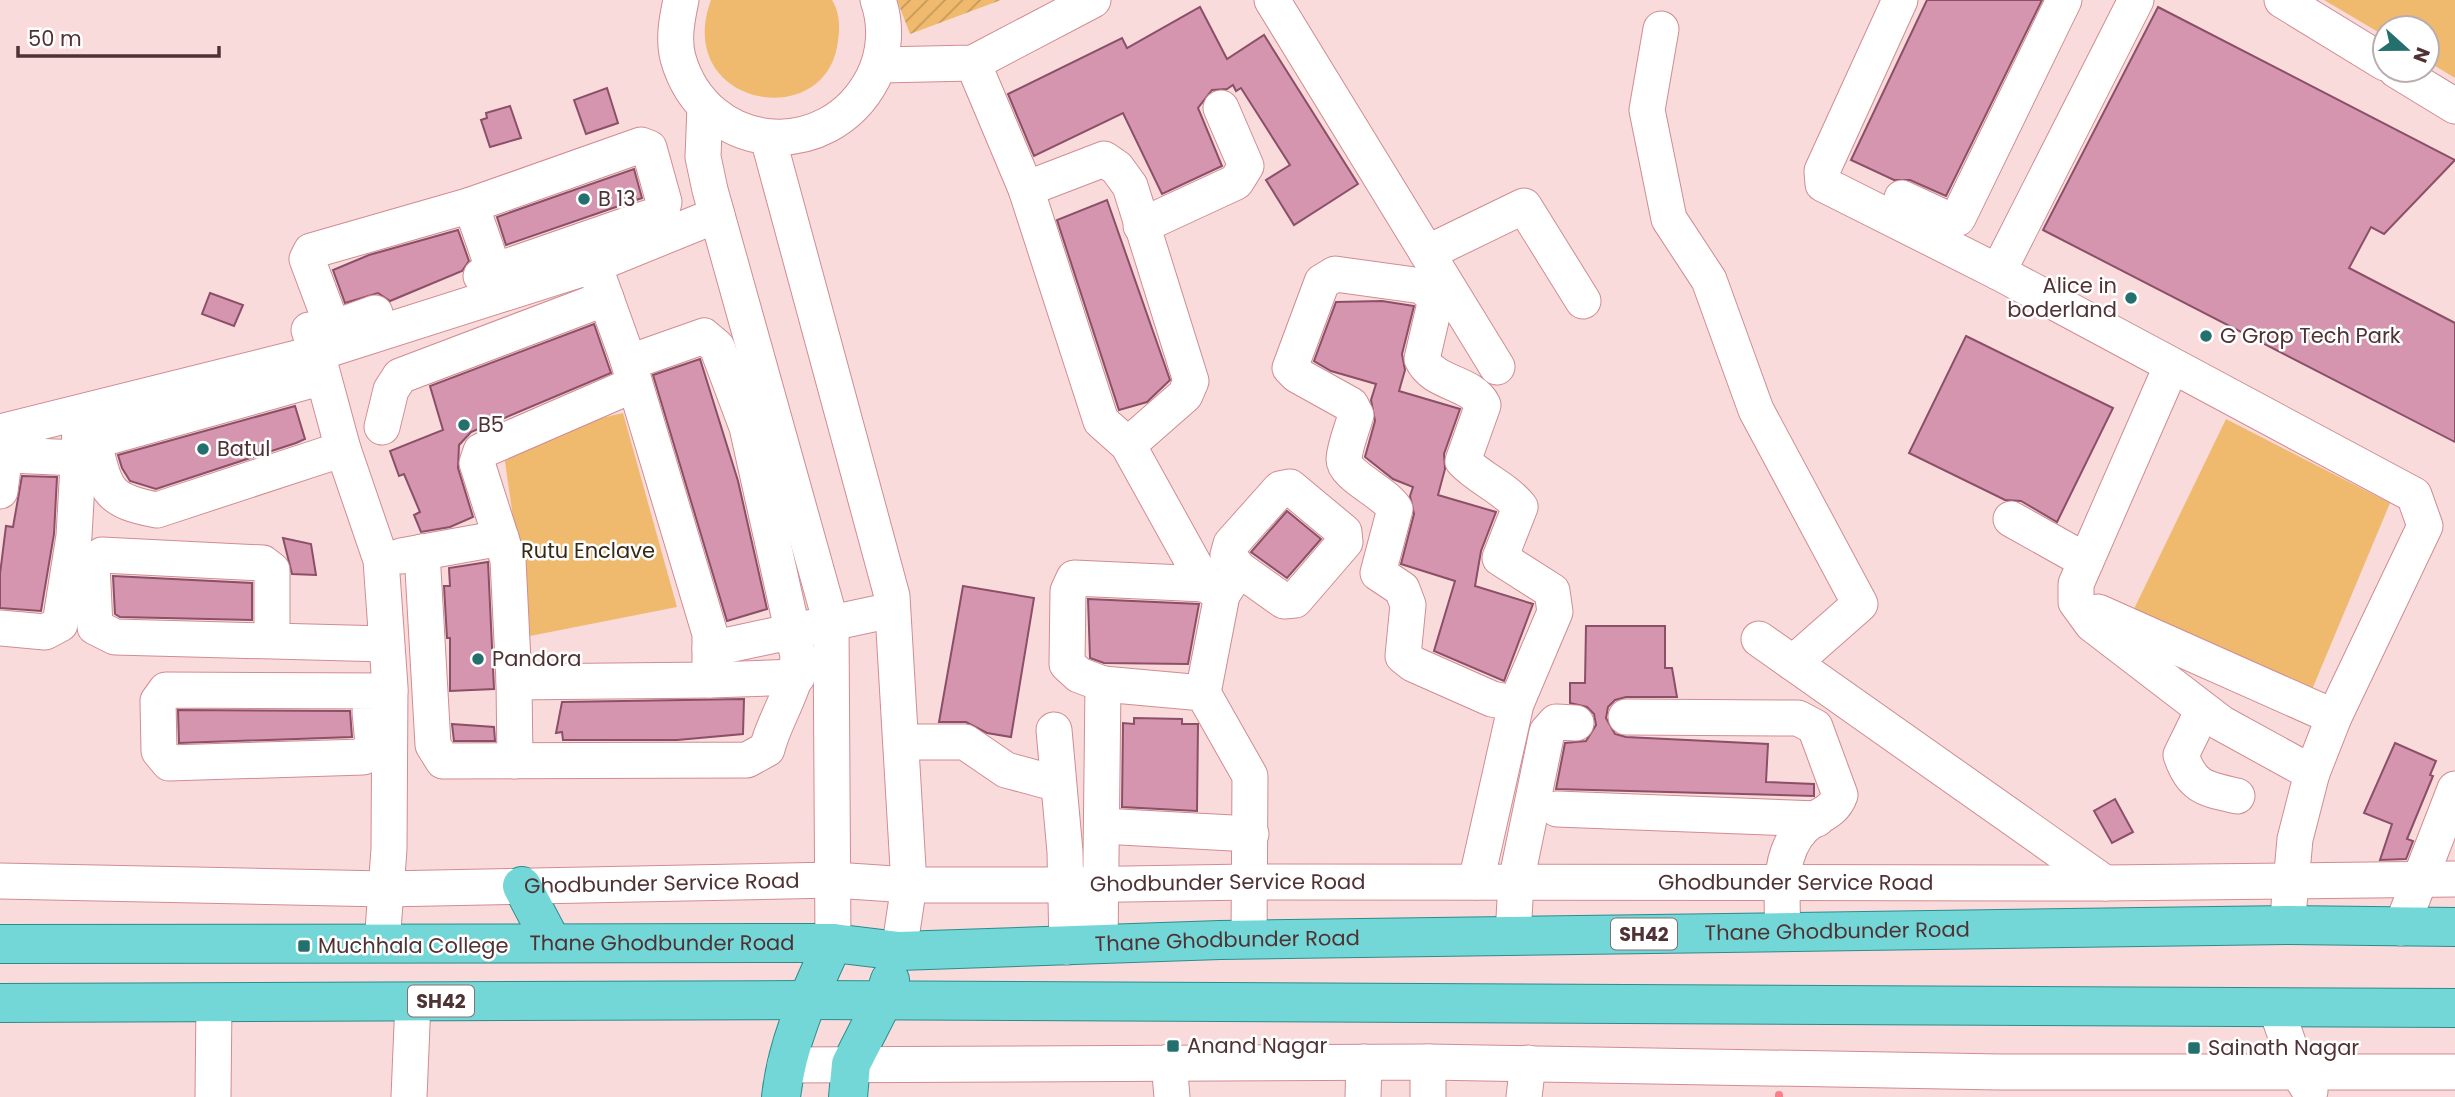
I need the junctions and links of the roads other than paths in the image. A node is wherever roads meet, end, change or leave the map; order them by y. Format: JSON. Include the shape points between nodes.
{"nodes":[{"id":1,"x":681,"y":0,"type":"edge"},
{"id":2,"x":878,"y":0,"type":"edge"},
{"id":3,"x":1093,"y":0,"type":"edge"},
{"id":4,"x":1272,"y":0,"type":"edge"},
{"id":5,"x":1900,"y":0,"type":"edge"},
{"id":6,"x":2064,"y":0,"type":"edge"},
{"id":7,"x":2136,"y":0,"type":"edge"},
{"id":8,"x":2282,"y":0,"type":"edge"},
{"id":9,"x":1661,"y":29,"type":"dead end"},
{"id":10,"x":2371,"y":54,"type":"edge"},
{"id":11,"x":973,"y":63,"type":"junction"},
{"id":12,"x":880,"y":65,"type":"junction"},
{"id":13,"x":2419,"y":84,"type":"edge"},
{"id":14,"x":2455,"y":106,"type":"edge"},
{"id":15,"x":705,"y":107,"type":"junction"},
{"id":16,"x":1221,"y":108,"type":"dead end"},
{"id":17,"x":768,"y":138,"type":"junction"},
{"id":18,"x":1826,"y":161,"type":"junction"},
{"id":19,"x":1026,"y":189,"type":"junction"},
{"id":20,"x":471,"y":205,"type":"junction"},
{"id":21,"x":717,"y":215,"type":"junction"},
{"id":22,"x":1141,"y":226,"type":"junction"},
{"id":23,"x":1427,"y":253,"type":"junction"},
{"id":24,"x":284,"y":255,"type":"dead end"},
{"id":25,"x":594,"y":265,"type":"junction"},
{"id":26,"x":1998,"y":272,"type":"junction"},
{"id":27,"x":498,"y":282,"type":"junction"},
{"id":28,"x":606,"y":298,"type":"junction"},
{"id":29,"x":1583,"y":302,"type":"dead end"},
{"id":30,"x":398,"y":327,"type":"junction"},
{"id":31,"x":320,"y":365,"type":"junction"},
{"id":32,"x":1497,"y":367,"type":"dead end"},
{"id":33,"x":2171,"y":367,"type":"junction"},
{"id":34,"x":631,"y":370,"type":"junction"},
{"id":35,"x":415,"y":371,"type":"junction"},
{"id":36,"x":81,"y":412,"type":"junction"},
{"id":37,"x":383,"y":427,"type":"dead end"},
{"id":38,"x":0,"y":432,"type":"edge"},
{"id":39,"x":1128,"y":445,"type":"junction"},
{"id":40,"x":344,"y":449,"type":"junction"},
{"id":41,"x":78,"y":458,"type":"junction"},
{"id":42,"x":0,"y":491,"type":"edge"},
{"id":43,"x":2011,"y":519,"type":"dead end"},
{"id":44,"x":501,"y":538,"type":"junction"},
{"id":45,"x":422,"y":552,"type":"junction"},
{"id":46,"x":381,"y":560,"type":"junction"},
{"id":47,"x":2086,"y":561,"type":"junction"},
{"id":48,"x":1222,"y":583,"type":"junction"},
{"id":49,"x":2076,"y":602,"type":"junction"},
{"id":50,"x":892,"y":610,"type":"junction"},
{"id":51,"x":831,"y":623,"type":"junction"},
{"id":52,"x":0,"y":628,"type":"edge"},
{"id":53,"x":792,"y":630,"type":"junction"},
{"id":54,"x":1759,"y":639,"type":"dead end"},
{"id":55,"x":272,"y":641,"type":"junction"},
{"id":56,"x":386,"y":644,"type":"junction"},
{"id":57,"x":1793,"y":663,"type":"junction"},
{"id":58,"x":710,"y":664,"type":"junction"},
{"id":59,"x":797,"y":677,"type":"junction"},
{"id":60,"x":514,"y":682,"type":"junction"},
{"id":61,"x":1102,"y":684,"type":"junction"},
{"id":62,"x":379,"y":691,"type":"junction"},
{"id":63,"x":1203,"y":693,"type":"junction"},
{"id":64,"x":1516,"y":704,"type":"junction"},
{"id":65,"x":2203,"y":710,"type":"junction"},
{"id":66,"x":1626,"y":717,"type":"dead end"},
{"id":67,"x":2334,"y":717,"type":"junction"},
{"id":68,"x":1576,"y":723,"type":"dead end"},
{"id":69,"x":1054,"y":730,"type":"dead end"},
{"id":70,"x":921,"y":733,"type":"junction"},
{"id":71,"x":515,"y":761,"type":"junction"},
{"id":72,"x":2312,"y":773,"type":"junction"},
{"id":73,"x":1058,"y":784,"type":"junction"},
{"id":74,"x":2455,"y":789,"type":"edge"},
{"id":75,"x":2237,"y":796,"type":"dead end"},
{"id":76,"x":1557,"y":809,"type":"dead end"},
{"id":77,"x":1817,"y":819,"type":"junction"},
{"id":78,"x":1102,"y":826,"type":"junction"},
{"id":79,"x":1251,"y":834,"type":"junction"},
{"id":80,"x":2419,"y":879,"type":"junction"},
{"id":81,"x":2455,"y":879,"type":"edge"},
{"id":82,"x":834,"y":880,"type":"junction"},
{"id":83,"x":0,"y":881,"type":"edge"},
{"id":84,"x":1249,"y":881,"type":"junction"},
{"id":85,"x":1476,"y":882,"type":"junction"},
{"id":86,"x":1516,"y":882,"type":"junction"},
{"id":87,"x":1782,"y":882,"type":"junction"},
{"id":88,"x":2291,"y":882,"type":"junction"},
{"id":89,"x":1100,"y":883,"type":"junction"},
{"id":90,"x":2105,"y":883,"type":"junction"},
{"id":91,"x":909,"y":885,"type":"junction"},
{"id":92,"x":1064,"y":885,"type":"junction"},
{"id":93,"x":522,"y":886,"type":"junction"},
{"id":94,"x":385,"y":889,"type":"junction"},
{"id":95,"x":2453,"y":922,"type":"edge"},
{"id":96,"x":2288,"y":925,"type":"junction"},
{"id":97,"x":2401,"y":928,"type":"junction"},
{"id":98,"x":1783,"y":932,"type":"junction"},
{"id":99,"x":1513,"y":936,"type":"junction"},
{"id":100,"x":1249,"y":940,"type":"junction"},
{"id":101,"x":552,"y":943,"type":"junction"},
{"id":102,"x":833,"y":943,"type":"junction"},
{"id":103,"x":0,"y":944,"type":"edge"},
{"id":104,"x":382,"y":944,"type":"junction"},
{"id":105,"x":1083,"y":946,"type":"junction"},
{"id":106,"x":900,"y":951,"type":"junction"},
{"id":107,"x":807,"y":1000,"type":"junction"},
{"id":108,"x":883,"y":1001,"type":"junction"},
{"id":109,"x":214,"y":1002,"type":"junction"},
{"id":110,"x":413,"y":1002,"type":"junction"},
{"id":111,"x":0,"y":1003,"type":"edge"},
{"id":112,"x":2276,"y":1008,"type":"junction"},
{"id":113,"x":2455,"y":1008,"type":"edge"},
{"id":114,"x":1169,"y":1062,"type":"junction"},
{"id":115,"x":1364,"y":1062,"type":"junction"},
{"id":116,"x":1429,"y":1062,"type":"junction"},
{"id":117,"x":1528,"y":1063,"type":"junction"},
{"id":118,"x":2455,"y":1072,"type":"edge"},
{"id":119,"x":783,"y":1081,"type":"edge"},
{"id":120,"x":849,"y":1081,"type":"edge"},
{"id":121,"x":1736,"y":1081,"type":"edge"},
{"id":122,"x":1880,"y":1082,"type":"edge"},
{"id":123,"x":2010,"y":1085,"type":"edge"},
{"id":124,"x":2306,"y":1085,"type":"edge"},
{"id":125,"x":213,"y":1097,"type":"edge"},
{"id":126,"x":409,"y":1097,"type":"edge"},
{"id":127,"x":1172,"y":1097,"type":"edge"},
{"id":128,"x":1363,"y":1097,"type":"edge"},
{"id":129,"x":1428,"y":1097,"type":"edge"},
{"id":130,"x":1524,"y":1097,"type":"edge"}],
"edges":[{"from":1,"to":15,"type":"street","via":[[675,27],[678,56],[688,83]]},
{"from":2,"to":12,"type":"street","via":[[884,38]]},
{"from":3,"to":11,"type":"street"},
{"from":4,"to":23,"type":"street"},
{"from":5,"to":18,"type":"street"},
{"from":6,"to":18,"type":"street","via":[[1958,218],[1945,218]]},
{"from":7,"to":26,"type":"street"},
{"from":8,"to":10,"type":"street"},
{"from":9,"to":57,"type":"street","via":[[1647,110],[1669,219],[1709,280],[1756,410],[1860,604]]},
{"from":11,"to":12,"type":"street"},
{"from":11,"to":19,"type":"street"},
{"from":12,"to":17,"type":"street","via":[[863,97],[837,121],[804,135]]},
{"from":13,"to":14,"type":"street"},
{"from":15,"to":17,"type":"street","via":[[734,128]]},
{"from":15,"to":21,"type":"street","via":[[703,156]]},
{"from":16,"to":22,"type":"street","via":[[1246,166],[1236,182]]},
{"from":17,"to":50,"type":"street","via":[[892,596]]},
{"from":18,"to":26,"type":"street","via":[[1823,184]]},
{"from":19,"to":22,"type":"street","via":[[1104,159],[1129,186]]},
{"from":19,"to":39,"type":"street","via":[[1101,421]]},
{"from":20,"to":27,"type":"street"},
{"from":20,"to":27,"type":"street","via":[[311,251],[307,259],[331,323],[339,326]]},
{"from":20,"to":27,"type":"street","via":[[641,145],[649,148],[664,202],[661,214]]},
{"from":21,"to":25,"type":"street"},
{"from":21,"to":51,"type":"street"},
{"from":22,"to":39,"type":"street","via":[[1191,381],[1185,395]]},
{"from":23,"to":29,"type":"street","via":[[1524,206]]},
{"from":23,"to":32,"type":"street"},
{"from":24,"to":31,"type":"street"},
{"from":25,"to":27,"type":"street"},
{"from":25,"to":28,"type":"street"},
{"from":26,"to":33,"type":"street"},
{"from":27,"to":30,"type":"street"},
{"from":28,"to":34,"type":"street"},
{"from":28,"to":35,"type":"street"},
{"from":30,"to":31,"type":"street"},
{"from":30,"to":35,"type":"street"},
{"from":31,"to":36,"type":"street"},
{"from":31,"to":40,"type":"street"},
{"from":31,"to":40,"type":"street","via":[[101,439],[95,447],[104,485],[115,497],[157,510]]},
{"from":33,"to":47,"type":"street"},
{"from":33,"to":67,"type":"street","via":[[2414,495],[2424,527]]},
{"from":34,"to":44,"type":"street","via":[[481,451],[477,463]]},
{"from":34,"to":53,"type":"street","via":[[633,361],[704,336],[717,346],[747,427]]},
{"from":34,"to":58,"type":"street","via":[[709,634]]},
{"from":35,"to":37,"type":"street","via":[[400,376],[391,390]]},
{"from":36,"to":38,"type":"street"},
{"from":36,"to":41,"type":"street"},
{"from":39,"to":48,"type":"street","via":[[1156,501]]},
{"from":40,"to":46,"type":"street"},
{"from":41,"to":42,"type":"street","via":[[10,455]]},
{"from":41,"to":52,"type":"street","via":[[74,536],[60,624],[45,632]]},
{"from":43,"to":47,"type":"street"},
{"from":44,"to":45,"type":"street"},
{"from":44,"to":60,"type":"street","via":[[508,560]]},
{"from":45,"to":46,"type":"street"},
{"from":45,"to":71,"type":"street","via":[[433,745],[443,761]]},
{"from":46,"to":56,"type":"street"},
{"from":47,"to":49,"type":"street","via":[[2076,584]]},
{"from":48,"to":61,"type":"street","via":[[1074,578],[1068,591],[1067,664],[1079,675]]},
{"from":48,"to":63,"type":"street"},
{"from":49,"to":65,"type":"street","via":[[2092,624]]},
{"from":49,"to":67,"type":"street"},
{"from":50,"to":51,"type":"street"},
{"from":50,"to":70,"type":"street"},
{"from":51,"to":53,"type":"street"},
{"from":51,"to":82,"type":"street"},
{"from":53,"to":58,"type":"street"},
{"from":53,"to":59,"type":"street"},
{"from":54,"to":57,"type":"street"},
{"from":55,"to":55,"type":"street","via":[[115,637],[95,627],[92,563],[102,555],[263,563],[272,570]]},
{"from":55,"to":56,"type":"street"},
{"from":56,"to":62,"type":"street"},
{"from":57,"to":90,"type":"street"},
{"from":58,"to":59,"type":"street"},
{"from":58,"to":60,"type":"street"},
{"from":59,"to":71,"type":"street","via":[[767,750],[747,760]]},
{"from":60,"to":71,"type":"street"},
{"from":61,"to":63,"type":"street"},
{"from":61,"to":78,"type":"street"},
{"from":62,"to":62,"type":"street","via":[[166,690],[158,701],[159,751],[170,764],[363,757],[373,744]]},
{"from":62,"to":94,"type":"street","via":[[389,849]]},
{"from":63,"to":79,"type":"street","via":[[1250,776]]},
{"from":64,"to":64,"type":"street","via":[[1555,612],[1552,591],[1500,558],[1520,507],[1463,461],[1483,405],[1479,397],[1428,372],[1422,359],[1437,299],[1422,286],[1335,274],[1322,282],[1290,368],[1351,405],[1356,415],[1344,461],[1348,470],[1389,499],[1395,509],[1378,573],[1402,589],[1408,605],[1403,656],[1492,699]]},
{"from":64,"to":85,"type":"street"},
{"from":65,"to":72,"type":"street"},
{"from":65,"to":75,"type":"street","via":[[2181,755],[2186,771],[2202,788]]},
{"from":66,"to":77,"type":"street","via":[[1798,718],[1815,727],[1840,796],[1835,808]]},
{"from":67,"to":72,"type":"street"},
{"from":68,"to":86,"type":"street","via":[[1556,722],[1547,732]]},
{"from":69,"to":73,"type":"street"},
{"from":70,"to":73,"type":"street","via":[[965,742],[1006,770]]},
{"from":70,"to":91,"type":"street"},
{"from":72,"to":88,"type":"street","via":[[2295,839]]},
{"from":73,"to":92,"type":"street"},
{"from":74,"to":80,"type":"street"},
{"from":76,"to":77,"type":"street"},
{"from":77,"to":87,"type":"street","via":[[1804,828],[1788,852]]},
{"from":78,"to":79,"type":"street"},
{"from":78,"to":89,"type":"street"},
{"from":79,"to":84,"type":"street"},
{"from":80,"to":81,"type":"street","name":"Ghodbunder Service Road"},
{"from":80,"to":88,"type":"street","name":"Ghodbunder Service Road"},
{"from":80,"to":97,"type":"street"},
{"from":82,"to":91,"type":"street","name":"Ghodbunder Service Road"},
{"from":82,"to":93,"type":"street","name":"Ghodbunder Service Road"},
{"from":82,"to":102,"type":"street"},
{"from":83,"to":94,"type":"street","name":"Ghodbunder Service Road"},
{"from":84,"to":85,"type":"street","name":"Ghodbunder Service Road"},
{"from":84,"to":89,"type":"street","name":"Ghodbunder Service Road"},
{"from":84,"to":100,"type":"street"},
{"from":85,"to":86,"type":"street","name":"Ghodbunder Service Road"},
{"from":86,"to":87,"type":"street","name":"Ghodbunder Service Road"},
{"from":86,"to":99,"type":"street"},
{"from":87,"to":90,"type":"street","name":"Ghodbunder Service Road"},
{"from":87,"to":98,"type":"street"},
{"from":88,"to":90,"type":"street","name":"Ghodbunder Service Road"},
{"from":88,"to":96,"type":"street"},
{"from":89,"to":92,"type":"street","name":"Ghodbunder Service Road"},
{"from":89,"to":105,"type":"street"},
{"from":91,"to":92,"type":"street","name":"Ghodbunder Service Road"},
{"from":91,"to":106,"type":"street"},
{"from":92,"to":105,"type":"street"},
{"from":93,"to":94,"type":"street","name":"Ghodbunder Service Road"},
{"from":93,"to":101,"type":"main road"},
{"from":94,"to":104,"type":"street"},
{"from":95,"to":97,"type":"main road","name":"Thane Ghodbunder Road","number":"SH42"},
{"from":96,"to":97,"type":"main road","name":"Thane Ghodbunder Road","number":"SH42"},
{"from":96,"to":98,"type":"main road","name":"Thane Ghodbunder Road","number":"SH42"},
{"from":98,"to":99,"type":"main road","name":"Thane Ghodbunder Road","number":"SH42"},
{"from":99,"to":100,"type":"main road","name":"Thane Ghodbunder Road","number":"SH42"},
{"from":100,"to":105,"type":"main road","name":"Thane Ghodbunder Road","number":"SH42"},
{"from":101,"to":102,"type":"main road","name":"Thane Ghodbunder Road","number":"SH42"},
{"from":101,"to":104,"type":"main road","name":"Thane Ghodbunder Road","number":"SH42"},
{"from":102,"to":106,"type":"main road","name":"Thane Ghodbunder Road","number":"SH42"},
{"from":102,"to":107,"type":"main road"},
{"from":103,"to":104,"type":"main road","name":"Thane Ghodbunder Road","number":"SH42"},
{"from":105,"to":106,"type":"main road","name":"Thane Ghodbunder Road","number":"SH42"},
{"from":106,"to":108,"type":"main road"},
{"from":107,"to":108,"type":"main road","number":"SH42"},
{"from":107,"to":110,"type":"main road","number":"SH42"},
{"from":107,"to":119,"type":"main road"},
{"from":108,"to":112,"type":"main road","number":"SH42"},
{"from":108,"to":120,"type":"main road"},
{"from":109,"to":110,"type":"main road","number":"SH42"},
{"from":109,"to":111,"type":"main road","number":"SH42"},
{"from":109,"to":125,"type":"street"},
{"from":110,"to":126,"type":"street"},
{"from":112,"to":113,"type":"main road","number":"SH42"},
{"from":112,"to":124,"type":"street"},
{"from":114,"to":115,"type":"street"},
{"from":114,"to":120,"type":"street"},
{"from":114,"to":127,"type":"street"},
{"from":115,"to":116,"type":"street"},
{"from":115,"to":128,"type":"street"},
{"from":116,"to":117,"type":"street"},
{"from":116,"to":129,"type":"street"},
{"from":117,"to":121,"type":"street"},
{"from":117,"to":130,"type":"street"},
{"from":118,"to":124,"type":"street"},
{"from":119,"to":120,"type":"street"},
{"from":121,"to":122,"type":"street"},
{"from":122,"to":123,"type":"street"},
{"from":123,"to":124,"type":"street"}]}
